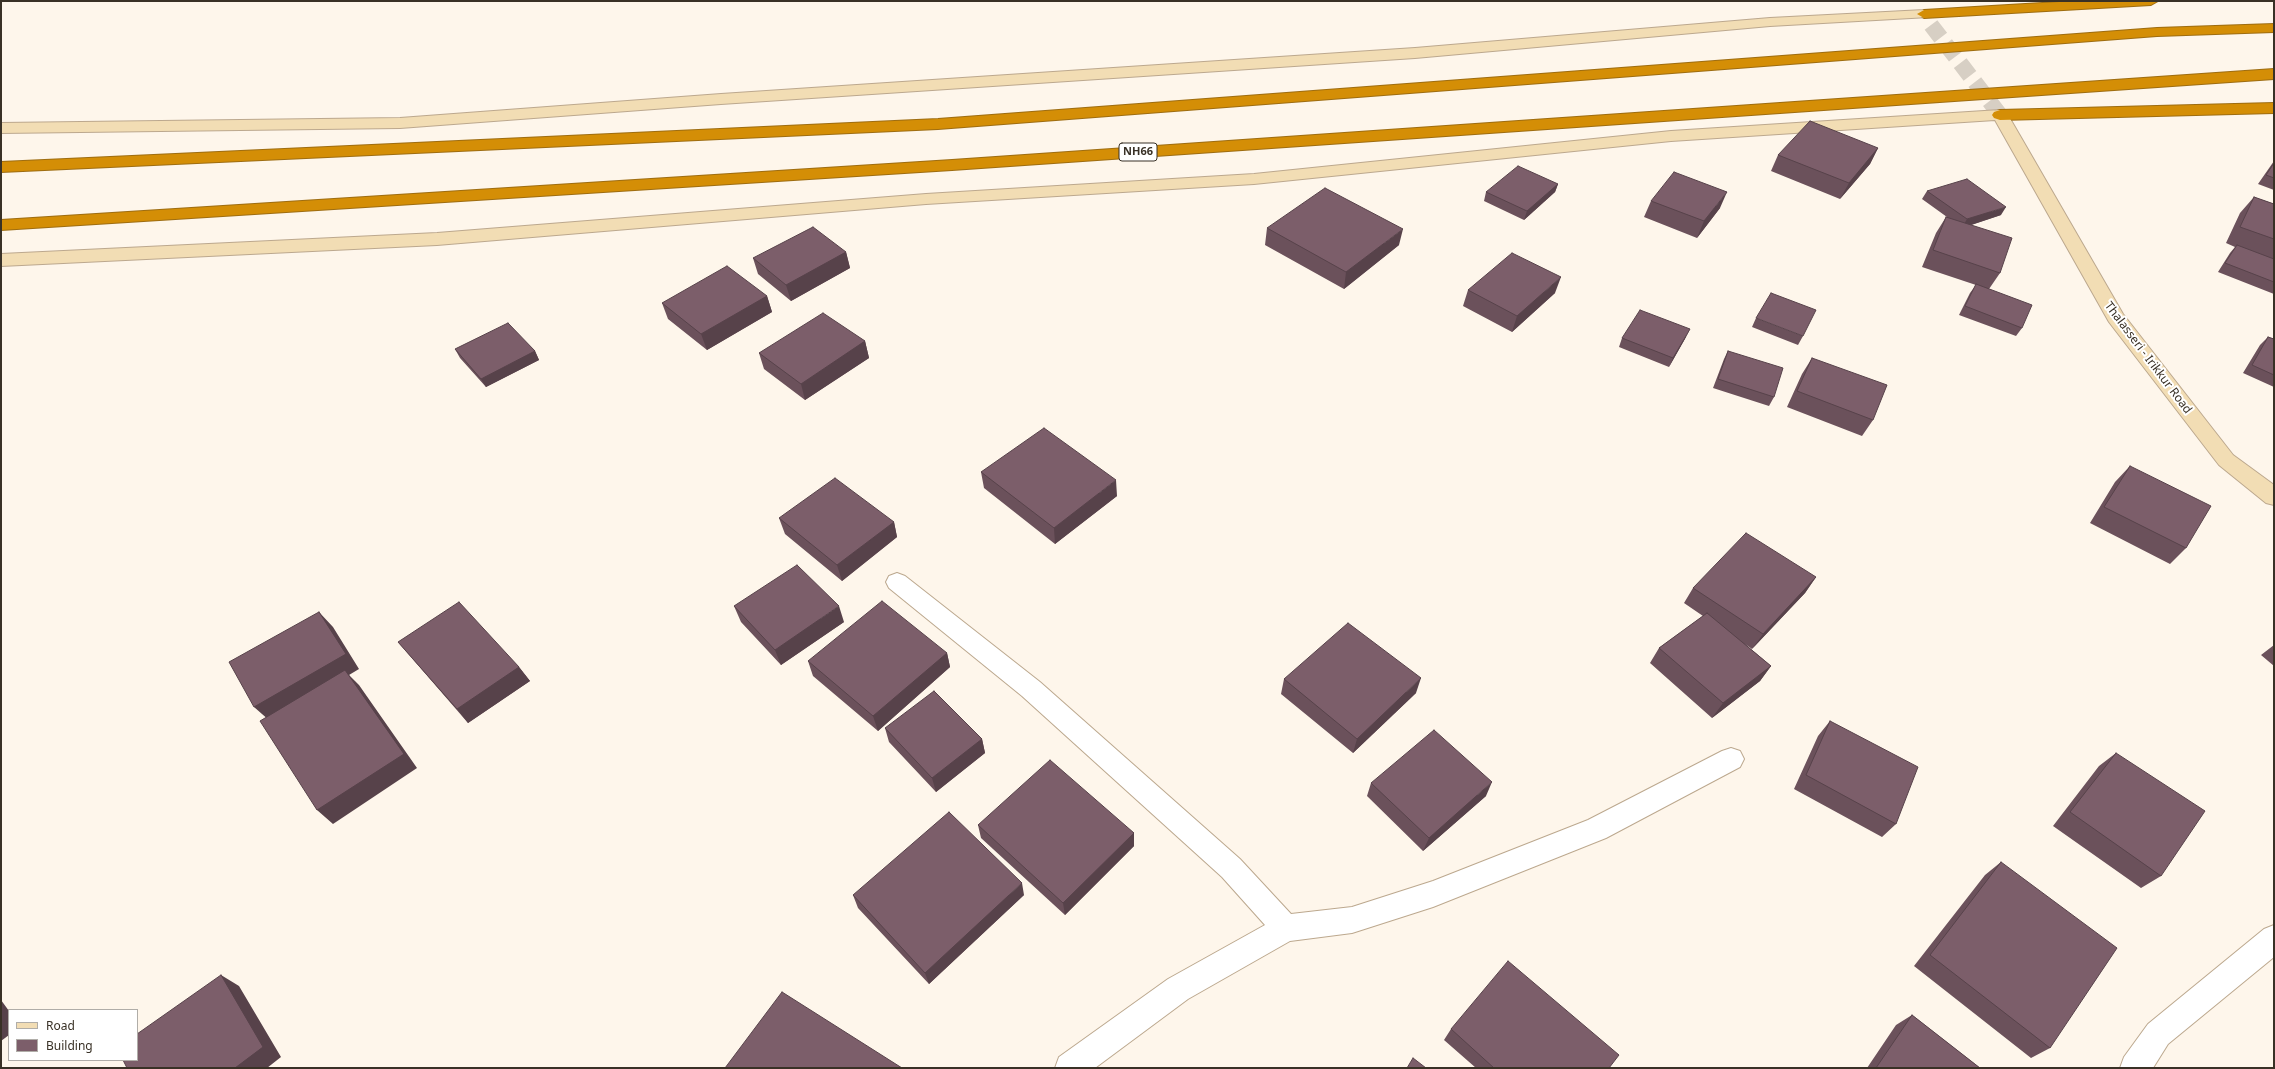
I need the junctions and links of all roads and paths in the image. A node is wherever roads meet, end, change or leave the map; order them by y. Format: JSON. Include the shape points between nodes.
{"nodes":[{"id":1,"x":2151,"y":1,"type":"edge"},
{"id":2,"x":1924,"y":13,"type":"edge"},
{"id":3,"x":2274,"y":28,"type":"edge"},
{"id":4,"x":2274,"y":74,"type":"edge"},
{"id":5,"x":2274,"y":108,"type":"edge"},
{"id":6,"x":2000,"y":115,"type":"junction"},
{"id":7,"x":1,"y":128,"type":"edge"},
{"id":8,"x":1,"y":168,"type":"edge"},
{"id":9,"x":1,"y":225,"type":"edge"},
{"id":10,"x":1,"y":260,"type":"edge"},
{"id":11,"x":2274,"y":497,"type":"edge"},
{"id":12,"x":897,"y":582,"type":"dead end"},
{"id":13,"x":1731,"y":759,"type":"dead end"},
{"id":14,"x":1286,"y":928,"type":"junction"},
{"id":15,"x":2274,"y":939,"type":"edge"},
{"id":16,"x":1070,"y":1068,"type":"edge"},
{"id":17,"x":2135,"y":1068,"type":"edge"}],
"edges":[{"from":1,"to":2,"type":"highway"},
{"from":2,"to":7,"type":"street","via":[[1770,22],[1415,53],[400,123]]},
{"from":3,"to":8,"type":"highway","via":[[2157,32],[938,124]]},
{"from":4,"to":9,"type":"highway","number":"NH66","via":[[960,164]]},
{"from":5,"to":6,"type":"highway"},
{"from":6,"to":10,"type":"street","via":[[1671,136],[1254,179],[926,199],[437,239]]},
{"from":6,"to":11,"type":"street","name":"Thalasseri - Irikkur Road","via":[[2116,318],[2226,460]]},
{"from":12,"to":14,"type":"street","via":[[1031,689],[1231,868]]},
{"from":13,"to":14,"type":"street","via":[[1597,829],[1433,894],[1352,920]]},
{"from":14,"to":16,"type":"street","via":[[1178,989]]},
{"from":15,"to":17,"type":"street","via":[[2158,1034]]}]}
